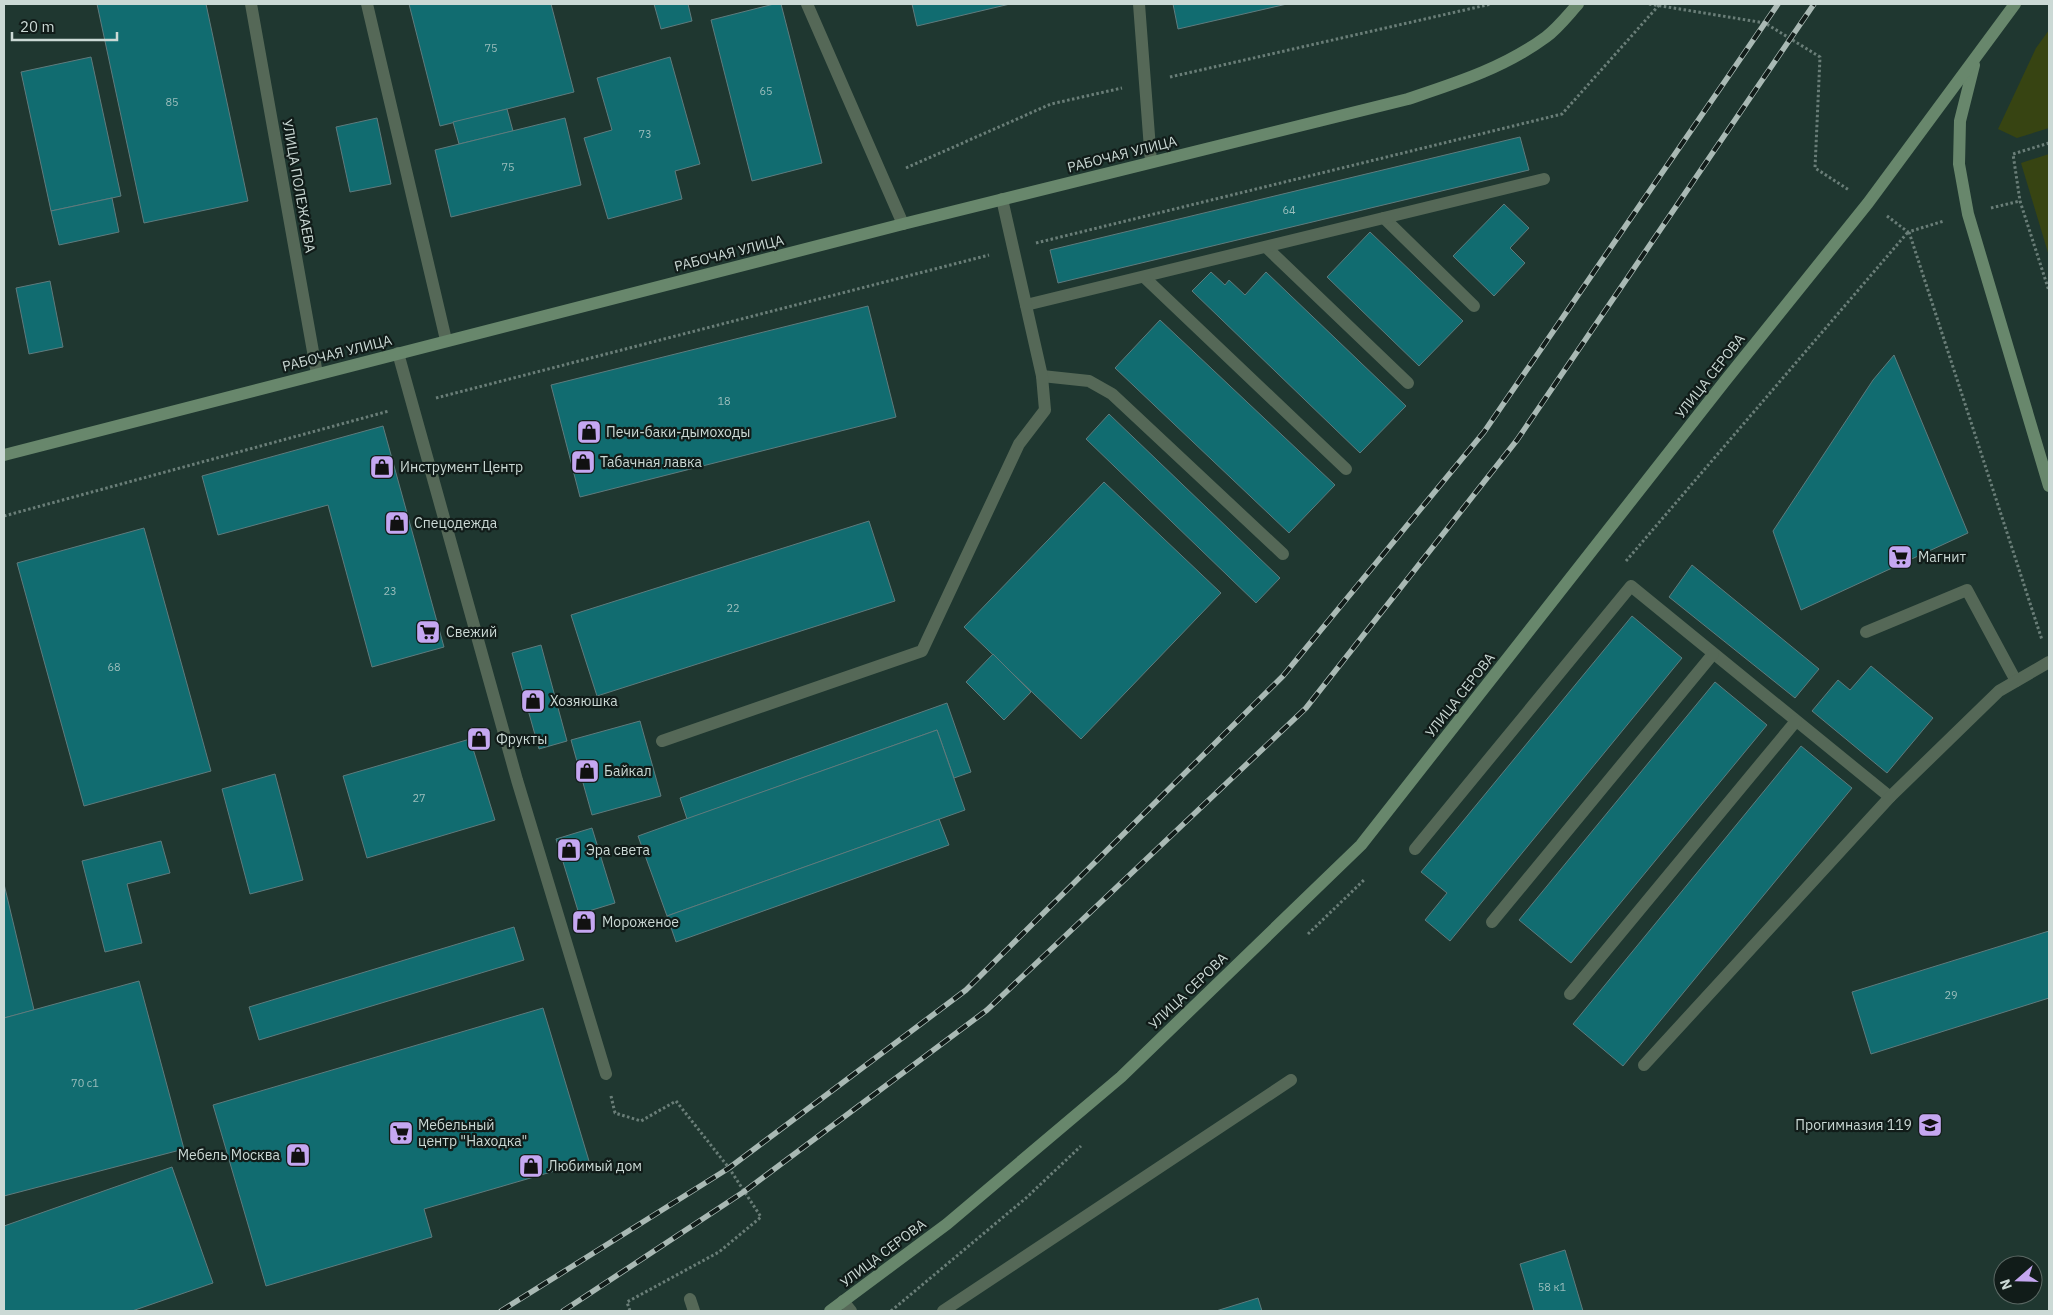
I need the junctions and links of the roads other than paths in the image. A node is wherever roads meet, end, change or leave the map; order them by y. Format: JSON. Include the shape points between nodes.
{"nodes":[{"id":1,"x":251,"y":4,"type":"edge"},
{"id":2,"x":368,"y":4,"type":"edge"},
{"id":3,"x":807,"y":4,"type":"edge"},
{"id":4,"x":1139,"y":4,"type":"edge"},
{"id":5,"x":1578,"y":4,"type":"edge"},
{"id":6,"x":2015,"y":4,"type":"edge"},
{"id":7,"x":1975,"y":60,"type":"junction"},
{"id":8,"x":1151,"y":162,"type":"junction"},
{"id":9,"x":1544,"y":179,"type":"dead end"},
{"id":10,"x":1002,"y":199,"type":"junction"},
{"id":11,"x":1384,"y":218,"type":"junction"},
{"id":12,"x":903,"y":224,"type":"junction"},
{"id":13,"x":1266,"y":247,"type":"junction"},
{"id":14,"x":1144,"y":277,"type":"junction"},
{"id":15,"x":1026,"y":305,"type":"junction"},
{"id":16,"x":1474,"y":306,"type":"dead end"},
{"id":17,"x":446,"y":340,"type":"junction"},
{"id":18,"x":398,"y":353,"type":"junction"},
{"id":19,"x":317,"y":374,"type":"junction"},
{"id":20,"x":1042,"y":376,"type":"junction"},
{"id":21,"x":1408,"y":383,"type":"dead end"},
{"id":22,"x":4,"y":455,"type":"edge"},
{"id":23,"x":1346,"y":469,"type":"dead end"},
{"id":24,"x":2049,"y":486,"type":"edge"},
{"id":25,"x":1283,"y":554,"type":"dead end"},
{"id":26,"x":1866,"y":632,"type":"dead end"},
{"id":27,"x":1713,"y":654,"type":"junction"},
{"id":28,"x":2049,"y":662,"type":"edge"},
{"id":29,"x":2016,"y":681,"type":"junction"},
{"id":30,"x":1796,"y":721,"type":"junction"},
{"id":31,"x":662,"y":741,"type":"dead end"},
{"id":32,"x":1890,"y":797,"type":"junction"},
{"id":33,"x":1415,"y":849,"type":"dead end"},
{"id":34,"x":1492,"y":922,"type":"dead end"},
{"id":35,"x":1570,"y":994,"type":"dead end"},
{"id":36,"x":1644,"y":1065,"type":"dead end"},
{"id":37,"x":606,"y":1074,"type":"road end"},
{"id":38,"x":1291,"y":1080,"type":"dead end"},
{"id":39,"x":847,"y":1306,"type":"edge"},
{"id":40,"x":830,"y":1311,"type":"edge"},
{"id":41,"x":943,"y":1311,"type":"edge"}],
"edges":[{"from":1,"to":19,"type":"street","name":"УЛИЦА ПОЛЕЖАЕВА"},
{"from":2,"to":17,"type":"street"},
{"from":3,"to":12,"type":"street"},
{"from":4,"to":8,"type":"street"},
{"from":5,"to":8,"type":"street","name":"РАБОЧАЯ УЛИЦА","via":[[1547,36],[1509,61],[1463,81],[1408,99]]},
{"from":6,"to":7,"type":"street","name":"УЛИЦА СЕРОВА"},
{"from":7,"to":24,"type":"street","via":[[1960,121],[1959,164],[1968,214]]},
{"from":7,"to":39,"type":"street","name":"УЛИЦА СЕРОВА","via":[[1868,203],[1361,845],[1121,1077]]},
{"from":8,"to":10,"type":"street","name":"РАБОЧАЯ УЛИЦА"},
{"from":9,"to":11,"type":"street"},
{"from":10,"to":12,"type":"street","name":"РАБОЧАЯ УЛИЦА"},
{"from":10,"to":15,"type":"street"},
{"from":11,"to":13,"type":"street"},
{"from":11,"to":16,"type":"street"},
{"from":12,"to":17,"type":"street","name":"РАБОЧАЯ УЛИЦА"},
{"from":13,"to":14,"type":"street"},
{"from":13,"to":21,"type":"street"},
{"from":14,"to":15,"type":"street"},
{"from":14,"to":23,"type":"street"},
{"from":15,"to":20,"type":"street"},
{"from":17,"to":18,"type":"street","name":"РАБОЧАЯ УЛИЦА"},
{"from":18,"to":19,"type":"street","name":"РАБОЧАЯ УЛИЦА"},
{"from":18,"to":37,"type":"street","via":[[517,780]]},
{"from":19,"to":22,"type":"street","name":"РАБОЧАЯ УЛИЦА"},
{"from":20,"to":25,"type":"street","via":[[1089,382],[1112,394]]},
{"from":20,"to":31,"type":"street","via":[[1045,410],[1019,444],[922,651]]},
{"from":26,"to":29,"type":"street","via":[[1967,590]]},
{"from":27,"to":30,"type":"street"},
{"from":27,"to":33,"type":"street","via":[[1631,586]]},
{"from":27,"to":34,"type":"street"},
{"from":28,"to":29,"type":"street"},
{"from":29,"to":32,"type":"street","via":[[1998,691]]},
{"from":30,"to":32,"type":"street"},
{"from":30,"to":35,"type":"street"},
{"from":32,"to":36,"type":"street"},
{"from":38,"to":41,"type":"street"},
{"from":39,"to":40,"type":"street","name":"УЛИЦА СЕРОВА"}]}
